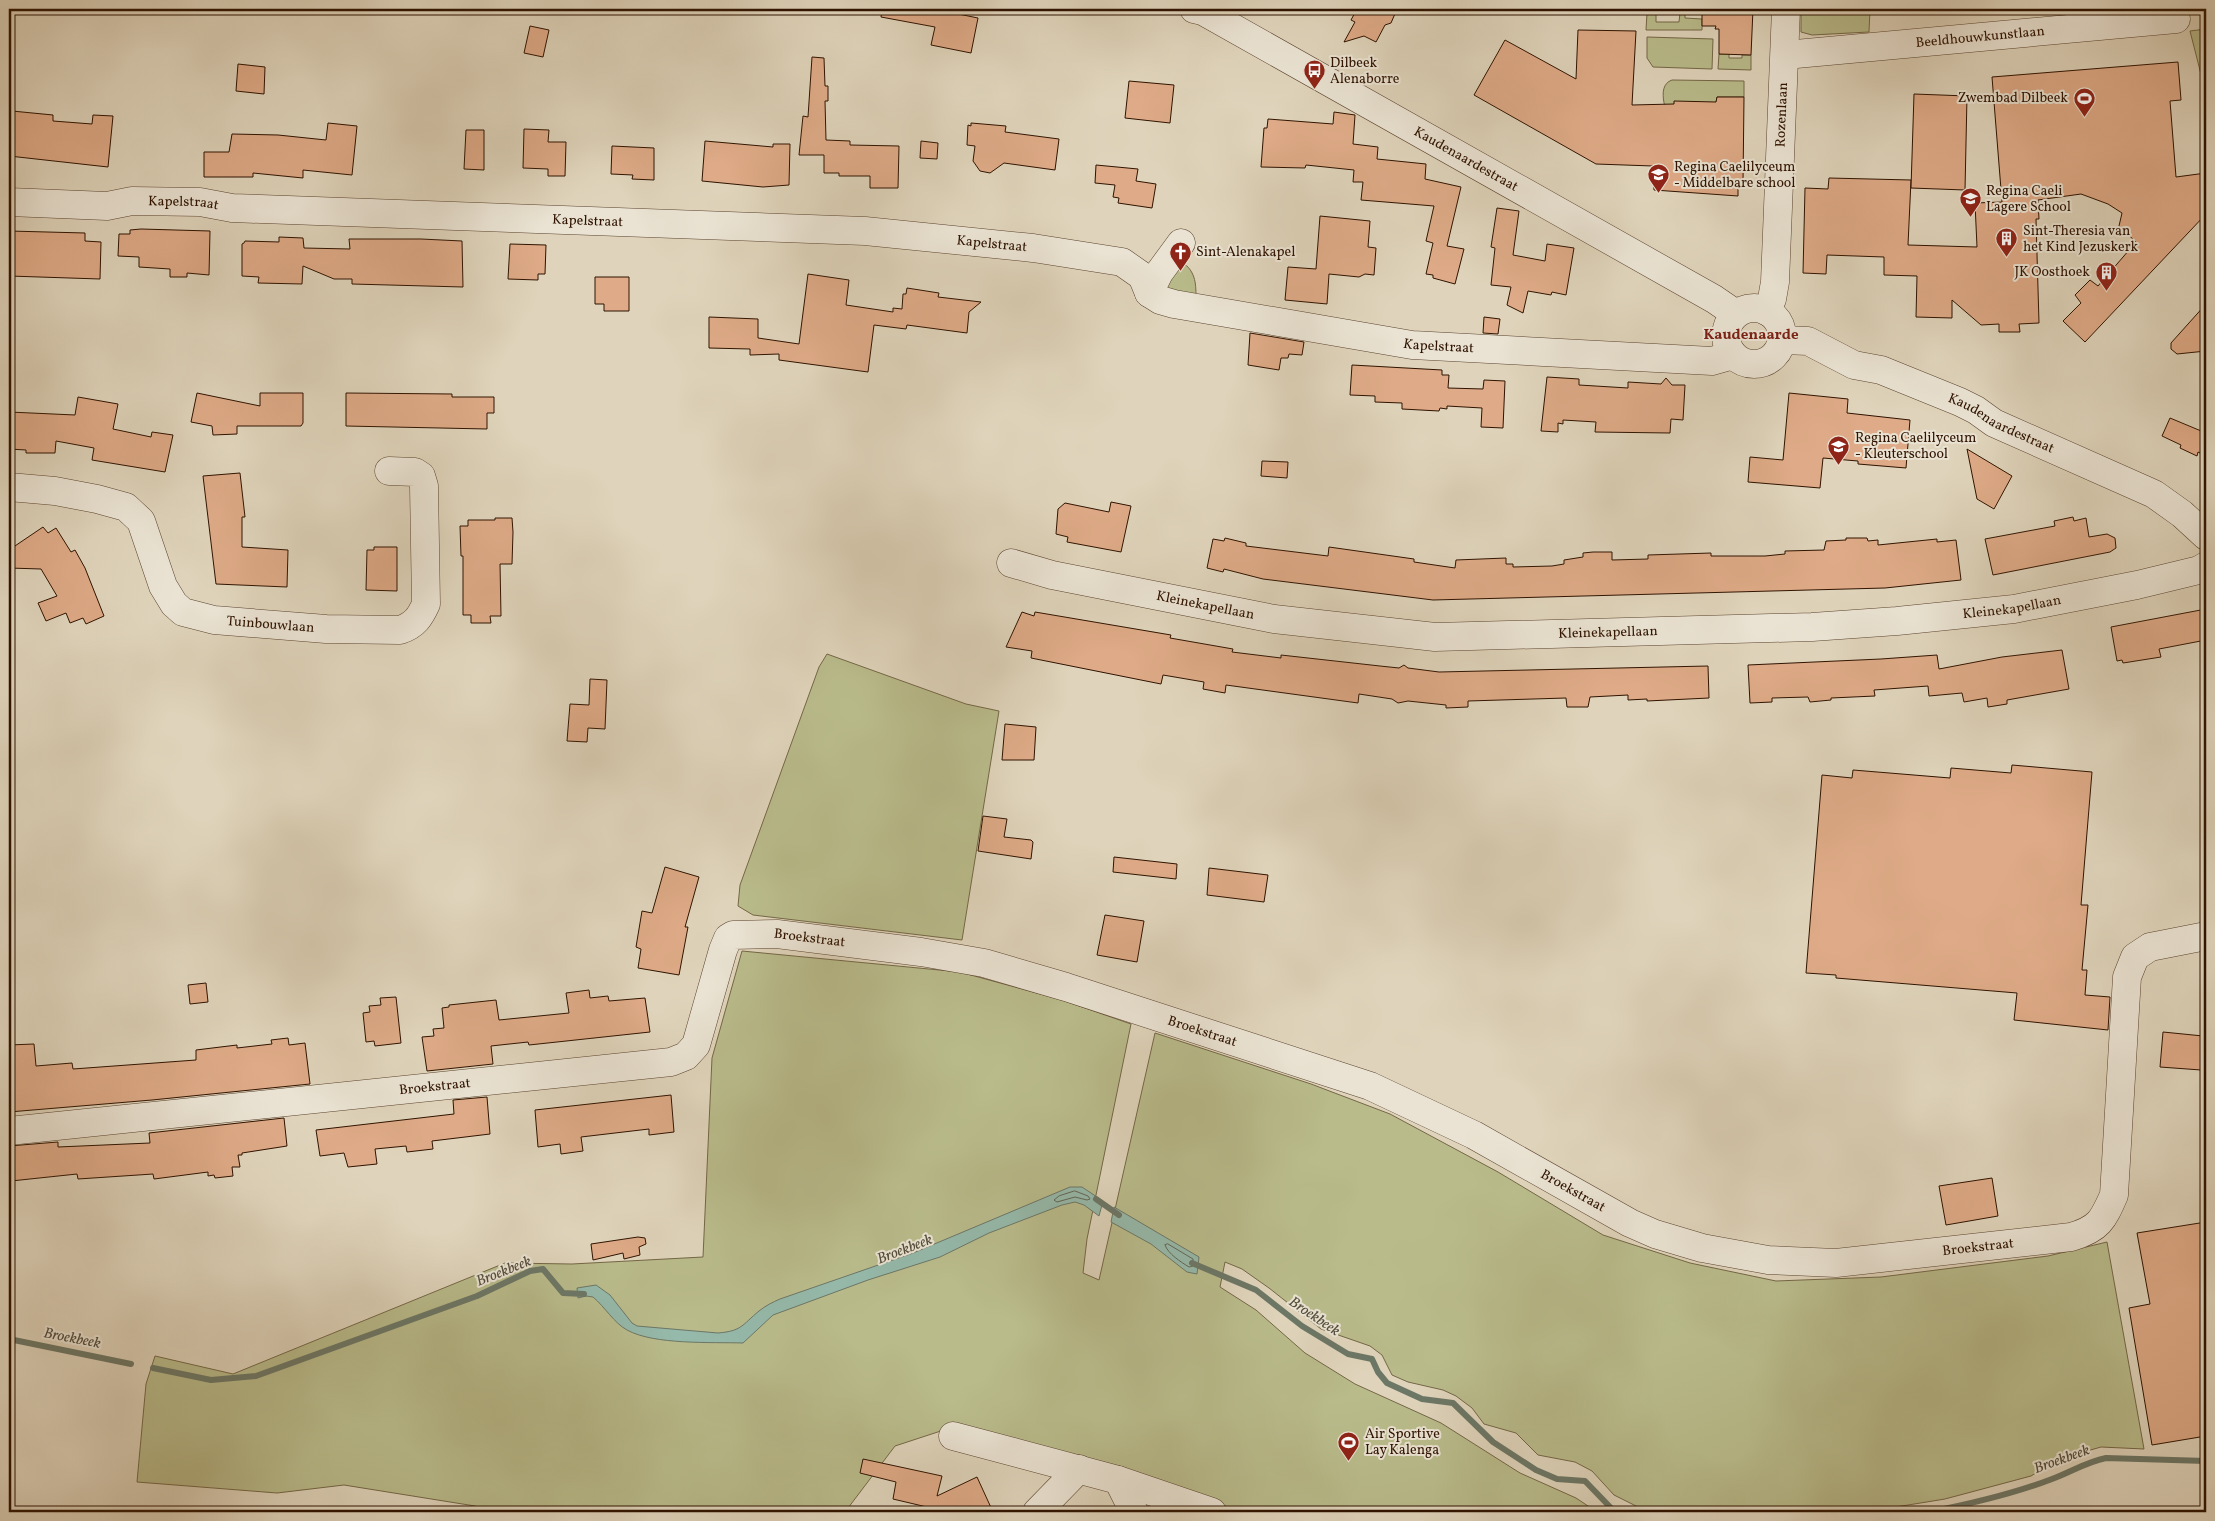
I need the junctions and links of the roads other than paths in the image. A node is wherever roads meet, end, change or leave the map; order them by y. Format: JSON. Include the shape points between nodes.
{"nodes":[{"id":1,"x":1786,"y":9,"type":"edge"},
{"id":2,"x":1200,"y":10,"type":"edge"},
{"id":3,"x":2176,"y":20,"type":"dead end"},
{"id":4,"x":1785,"y":55,"type":"junction"},
{"id":5,"x":9,"y":202,"type":"edge"},
{"id":6,"x":1182,"y":243,"type":"dead end"},
{"id":7,"x":1149,"y":293,"type":"junction"},
{"id":8,"x":1766,"y":310,"type":"junction"},
{"id":9,"x":1736,"y":314,"type":"junction"},
{"id":10,"x":1782,"y":340,"type":"junction"},
{"id":11,"x":1733,"y":355,"type":"junction"},
{"id":12,"x":389,"y":471,"type":"dead end"},
{"id":13,"x":9,"y":487,"type":"edge"},
{"id":14,"x":2206,"y":536,"type":"edge"},
{"id":15,"x":1011,"y":563,"type":"dead end"},
{"id":16,"x":2206,"y":566,"type":"edge"},
{"id":17,"x":2206,"y":936,"type":"edge"},
{"id":18,"x":9,"y":1131,"type":"edge"},
{"id":19,"x":952,"y":1436,"type":"dead end"},
{"id":20,"x":1079,"y":1469,"type":"junction"},
{"id":21,"x":1118,"y":1480,"type":"junction"},
{"id":22,"x":1037,"y":1512,"type":"edge"},
{"id":23,"x":1134,"y":1512,"type":"edge"},
{"id":24,"x":1212,"y":1512,"type":"edge"}],
"edges":[{"from":1,"to":4,"type":"street","name":"Rozenlaan"},
{"from":2,"to":9,"type":"street","name":"Kaudenaardestraat"},
{"from":3,"to":4,"type":"street","name":"Beeldhouwkunstlaan"},
{"from":4,"to":8,"type":"street","name":"Rozenlaan","via":[[1775,282]]},
{"from":5,"to":7,"type":"street","name":"Kapelstraat","via":[[107,206],[132,201],[200,202],[232,208],[865,231],[1032,248],[1122,262],[1142,276]]},
{"from":6,"to":7,"type":"street","via":[[1159,273]]},
{"from":7,"to":11,"type":"street","name":"Kapelstraat","via":[[1174,304],[1412,345],[1712,361]]},
{"from":8,"to":9,"type":"street","via":[[1751,308]]},
{"from":8,"to":10,"type":"street","via":[[1780,324]]},
{"from":9,"to":11,"type":"street","via":[[1727,329],[1728,347]]},
{"from":10,"to":11,"type":"street","via":[[1776,355],[1759,364],[1749,364]]},
{"from":10,"to":14,"type":"street","name":"Kaudenaardestraat","via":[[1808,341],[1854,365],[1882,370],[1960,402],[1994,423],[2154,494]]},
{"from":12,"to":13,"type":"street","name":"Tuinbouwlaan","via":[[415,472],[421,476],[424,486],[426,604],[421,616],[411,626],[400,630],[257,624],[214,620],[183,612],[163,586],[140,521],[126,507],[55,491]]},
{"from":15,"to":16,"type":"street","name":"Kleinekapellaan","via":[[1052,575],[1274,619],[1435,637],[1812,627],[1897,621],[2014,609],[2137,585]]},
{"from":17,"to":18,"type":"street","name":"Broekstraat","via":[[2150,947],[2135,957],[2127,977],[2114,1195],[2104,1219],[2085,1233],[2071,1237],[1836,1263],[1768,1260],[1702,1248],[1655,1234],[1612,1214],[1474,1135],[1370,1086],[1066,987],[953,956],[776,934],[739,933],[728,938],[696,1045],[686,1056],[671,1062]]},
{"from":19,"to":20,"type":"street"},
{"from":20,"to":21,"type":"street"},
{"from":20,"to":22,"type":"street"},
{"from":21,"to":23,"type":"street"},
{"from":21,"to":24,"type":"street"}]}
